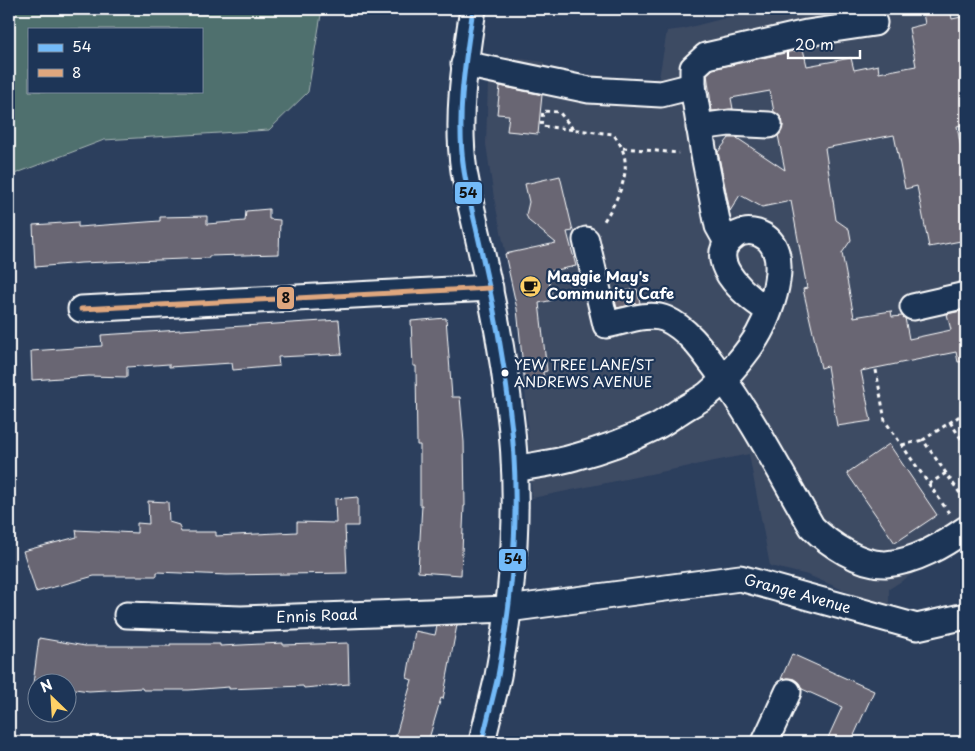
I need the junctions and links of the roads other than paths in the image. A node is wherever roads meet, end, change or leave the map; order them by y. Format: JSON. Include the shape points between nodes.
{"nodes":[{"id":1,"x":473,"y":9,"type":"edge"},
{"id":2,"x":874,"y":23,"type":"dead end"},
{"id":3,"x":464,"y":64,"type":"junction"},
{"id":4,"x":693,"y":86,"type":"junction"},
{"id":5,"x":769,"y":125,"type":"dead end"},
{"id":6,"x":699,"y":127,"type":"junction"},
{"id":7,"x":586,"y":240,"type":"road end"},
{"id":8,"x":728,"y":242,"type":"junction"},
{"id":9,"x":490,"y":288,"type":"junction"},
{"id":10,"x":966,"y":295,"type":"edge"},
{"id":11,"x":913,"y":307,"type":"dead end"},
{"id":12,"x":81,"y":308,"type":"dead end"},
{"id":13,"x":770,"y":310,"type":"junction"},
{"id":14,"x":724,"y":379,"type":"junction"},
{"id":15,"x":515,"y":469,"type":"junction"},
{"id":16,"x":964,"y":531,"type":"edge"},
{"id":17,"x":508,"y":609,"type":"junction"},
{"id":18,"x":127,"y":616,"type":"dead end"},
{"id":19,"x":966,"y":616,"type":"edge"},
{"id":20,"x":788,"y":692,"type":"dead end"},
{"id":21,"x":482,"y":742,"type":"edge"},
{"id":22,"x":765,"y":742,"type":"edge"}],
"edges":[{"from":1,"to":3,"type":"street"},
{"from":2,"to":4,"type":"street","via":[[806,33],[706,56],[693,68]]},
{"from":3,"to":4,"type":"street","via":[[589,90],[661,94]]},
{"from":3,"to":9,"type":"street","via":[[461,131],[464,170]]},
{"from":4,"to":6,"type":"street"},
{"from":5,"to":6,"type":"street","via":[[729,123]]},
{"from":6,"to":8,"type":"street","via":[[718,226]]},
{"from":7,"to":14,"type":"street","via":[[606,325],[649,316],[665,318],[700,346]]},
{"from":8,"to":13,"type":"street","via":[[723,249],[722,260],[726,269],[746,294]]},
{"from":8,"to":13,"type":"street","via":[[744,232],[765,236],[774,245],[778,262]]},
{"from":9,"to":12,"type":"street"},
{"from":9,"to":15,"type":"street","via":[[509,405]]},
{"from":10,"to":11,"type":"street"},
{"from":13,"to":14,"type":"street","via":[[758,335]]},
{"from":14,"to":15,"type":"street","via":[[707,395],[654,428],[574,458]]},
{"from":14,"to":16,"type":"street","via":[[812,527],[838,548],[862,559],[884,564],[925,553]]},
{"from":15,"to":17,"type":"street"},
{"from":17,"to":18,"type":"street","name":"Ennis Road","via":[[241,619]]},
{"from":17,"to":19,"type":"street","name":"Grange Avenue","via":[[740,578],[917,627]]},
{"from":17,"to":21,"type":"street","via":[[498,676]]},
{"from":20,"to":22,"type":"street"}]}
